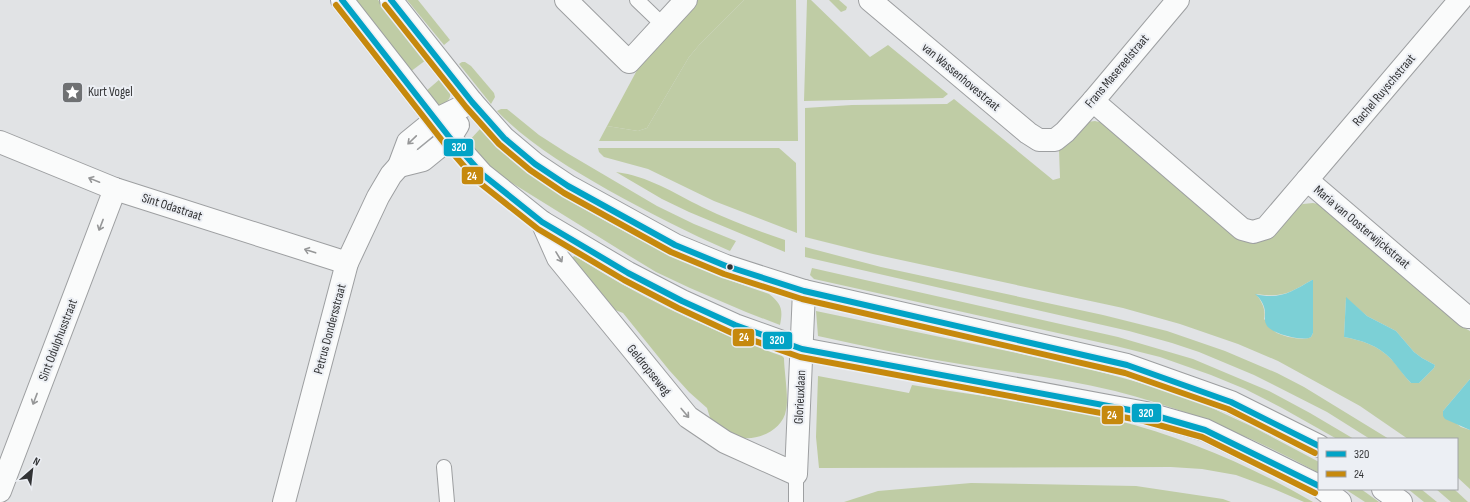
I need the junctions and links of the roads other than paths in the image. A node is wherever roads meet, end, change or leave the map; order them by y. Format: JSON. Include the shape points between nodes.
{"nodes":[{"id":1,"x":342,"y":0,"type":"edge"},
{"id":2,"x":391,"y":0,"type":"edge"},
{"id":3,"x":566,"y":0,"type":"edge"},
{"id":4,"x":637,"y":0,"type":"edge"},
{"id":5,"x":686,"y":0,"type":"edge"},
{"id":6,"x":1178,"y":0,"type":"edge"},
{"id":7,"x":1460,"y":0,"type":"edge"},
{"id":8,"x":872,"y":1,"type":"edge"},
{"id":9,"x":662,"y":24,"type":"junction"},
{"id":10,"x":1093,"y":101,"type":"junction"},
{"id":11,"x":472,"y":102,"type":"junction"},
{"id":12,"x":435,"y":120,"type":"junction"},
{"id":13,"x":450,"y":138,"type":"junction"},
{"id":14,"x":1055,"y":140,"type":"joint"},
{"id":15,"x":0,"y":142,"type":"edge"},
{"id":16,"x":399,"y":166,"type":"junction"},
{"id":17,"x":1307,"y":180,"type":"junction"},
{"id":18,"x":115,"y":189,"type":"junction"},
{"id":19,"x":542,"y":222,"type":"junction"},
{"id":20,"x":347,"y":263,"type":"junction"},
{"id":21,"x":804,"y":291,"type":"junction"},
{"id":22,"x":1470,"y":318,"type":"edge"},
{"id":23,"x":802,"y":349,"type":"junction"},
{"id":24,"x":1318,"y":446,"type":"edge"},
{"id":25,"x":444,"y":467,"type":"dead end"},
{"id":26,"x":796,"y":474,"type":"junction"},
{"id":27,"x":1318,"y":486,"type":"edge"},
{"id":28,"x":1324,"y":490,"type":"edge"},
{"id":29,"x":1384,"y":490,"type":"edge"},
{"id":30,"x":0,"y":491,"type":"edge"},
{"id":31,"x":284,"y":502,"type":"edge"},
{"id":32,"x":447,"y":502,"type":"edge"},
{"id":33,"x":796,"y":502,"type":"edge"},
{"id":34,"x":1340,"y":502,"type":"edge"},
{"id":35,"x":1401,"y":502,"type":"edge"}],
"edges":[{"from":1,"to":12,"type":"street","name":"Geldropseweg"},
{"from":2,"to":11,"type":"street"},
{"from":3,"to":9,"type":"street","via":[[629,62]]},
{"from":4,"to":9,"type":"lane"},
{"from":5,"to":9,"type":"street"},
{"from":6,"to":10,"type":"street","name":"Frans Masereelstraat"},
{"from":7,"to":17,"type":"street","name":"Rachel Ruyschstraat"},
{"from":8,"to":14,"type":"street","name":"van Wassenhovestraat","via":[[1028,133],[1039,140]]},
{"from":10,"to":14,"type":"street","name":"Frans Masereelstraat"},
{"from":10,"to":17,"type":"street","name":"Maria van Oosterwijckstraat","via":[[1242,229],[1253,232],[1266,228]]},
{"from":11,"to":12,"type":"street","name":"Petrus Dondersstraat"},
{"from":11,"to":13,"type":"street"},
{"from":11,"to":21,"type":"street","via":[[504,138],[535,164],[568,186],[675,245],[726,266]]},
{"from":12,"to":13,"type":"street","name":"Geldropseweg"},
{"from":12,"to":16,"type":"street","name":"Petrus Dondersstraat","one_way":true,"via":[[408,142]]},
{"from":13,"to":16,"type":"street","via":[[423,160]]},
{"from":13,"to":19,"type":"street","name":"Geldropseweg","via":[[482,174]]},
{"from":18,"to":15,"type":"street","name":"Sint Odastraat","one_way":true},
{"from":16,"to":20,"type":"street","name":"Petrus Dondersstraat","via":[[378,197]]},
{"from":17,"to":22,"type":"street","name":"Maria van Oosterwijckstraat"},
{"from":20,"to":18,"type":"street","name":"Sint Odastraat","one_way":true},
{"from":18,"to":30,"type":"street","name":"Sint Odulphusstraat","one_way":true},
{"from":19,"to":23,"type":"street","name":"Geldropseweg","via":[[628,273],[682,301],[735,325]]},
{"from":19,"to":26,"type":"street","name":"Geldropseweg","one_way":true,"via":[[558,258],[688,418],[725,442]]},
{"from":20,"to":31,"type":"street","name":"Petrus Dondersstraat"},
{"from":21,"to":23,"type":"street","name":"Glorieuxlaan"},
{"from":21,"to":24,"type":"street","via":[[1127,365],[1231,402]]},
{"from":23,"to":26,"type":"street","name":"Glorieuxlaan"},
{"from":23,"to":27,"type":"street","name":"Geldropseweg","via":[[1146,413],[1205,430]]},
{"from":25,"to":32,"type":"lane"},
{"from":26,"to":33,"type":"lane","name":"Glorieuxlaan"},
{"from":28,"to":34,"type":"street"},
{"from":29,"to":35,"type":"street"}]}
